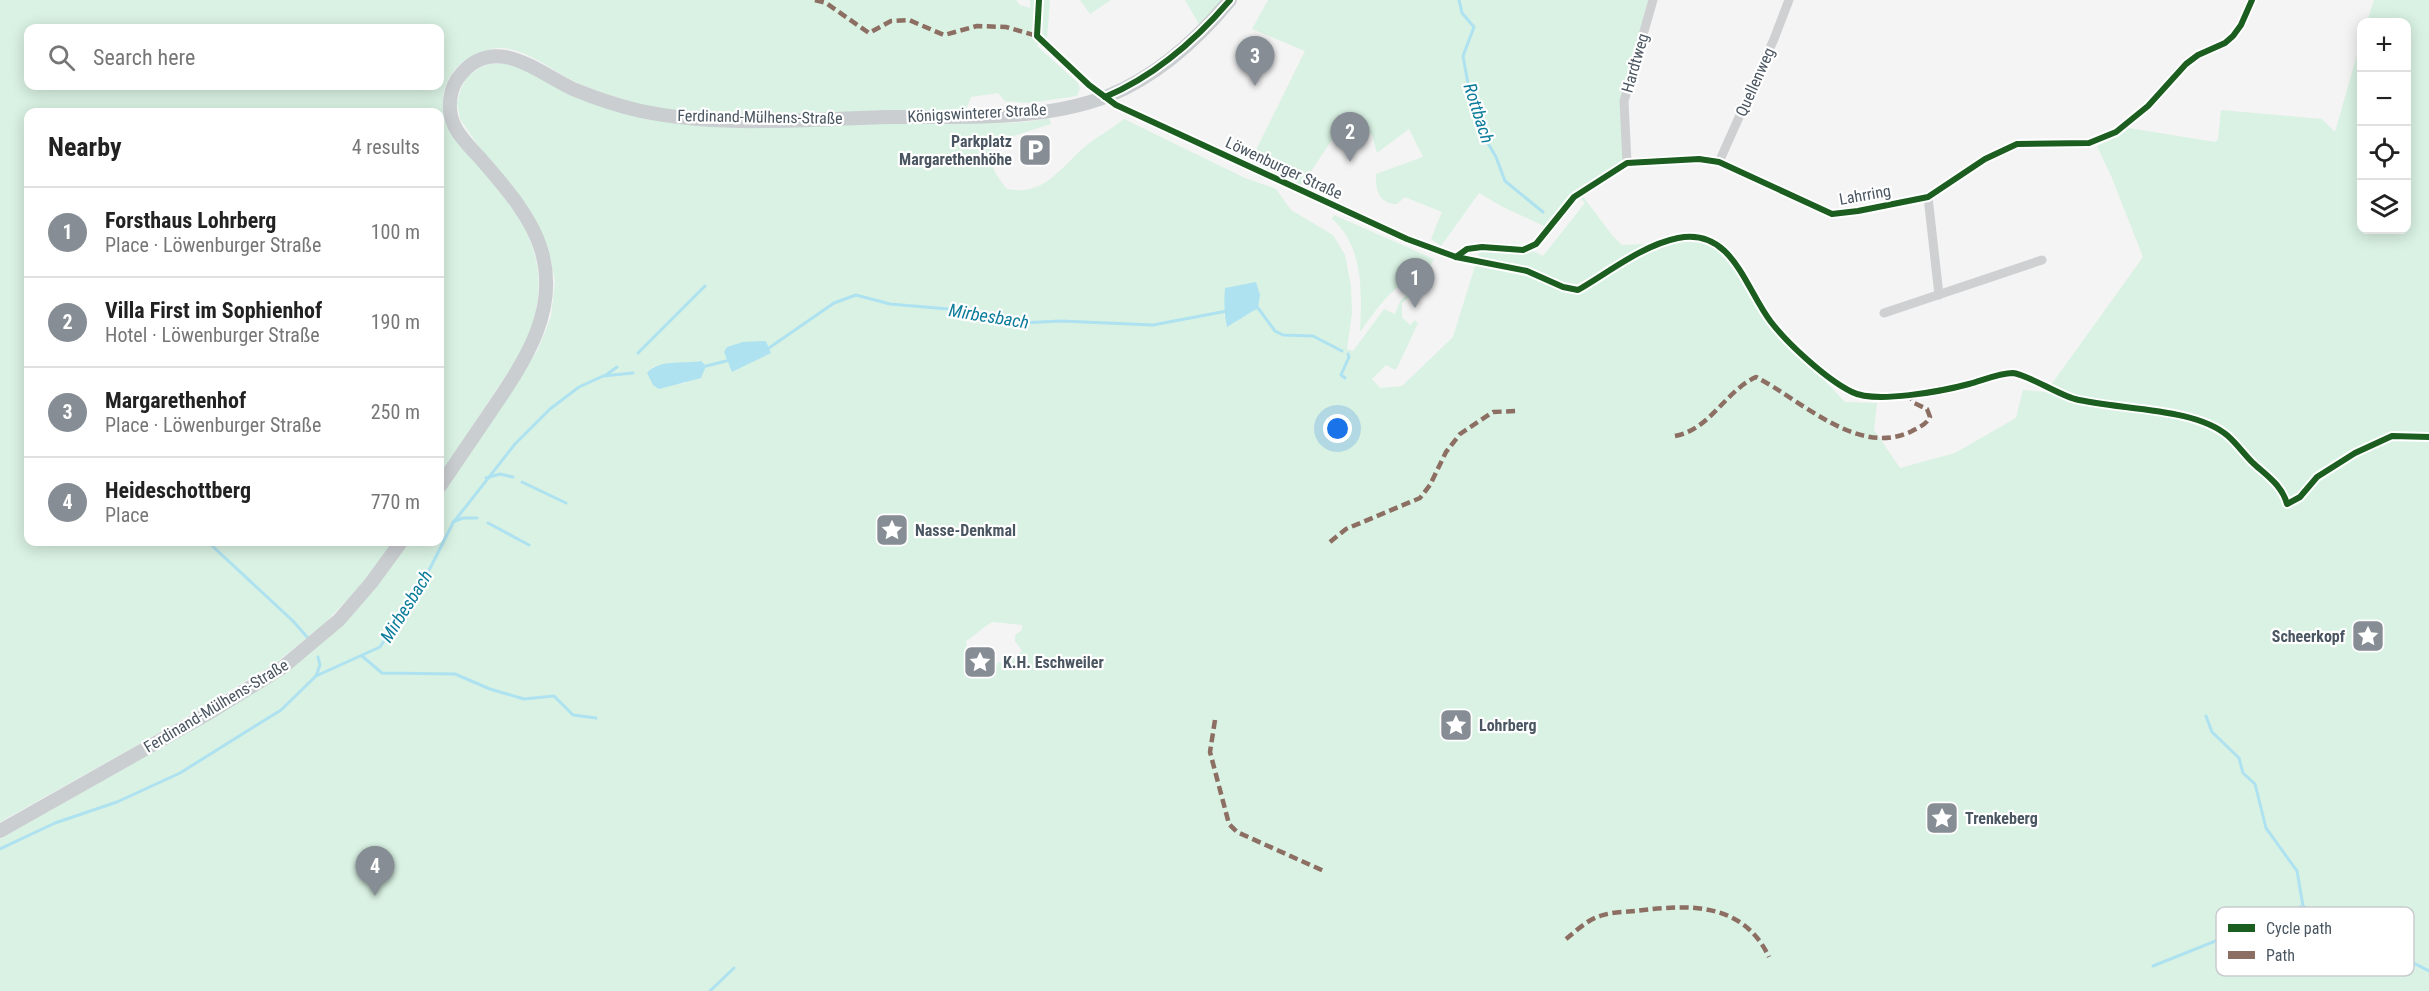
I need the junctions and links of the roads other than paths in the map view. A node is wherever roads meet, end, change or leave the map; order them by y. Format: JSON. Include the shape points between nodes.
{"nodes":[{"id":1,"x":1039,"y":0,"type":"edge"},
{"id":2,"x":1230,"y":0,"type":"edge"},
{"id":3,"x":1653,"y":0,"type":"edge"},
{"id":4,"x":1789,"y":0,"type":"edge"},
{"id":5,"x":2252,"y":0,"type":"edge"},
{"id":6,"x":1105,"y":97,"type":"junction"},
{"id":7,"x":868,"y":118,"type":"joint"},
{"id":8,"x":1719,"y":162,"type":"junction"},
{"id":9,"x":1627,"y":163,"type":"junction"},
{"id":10,"x":1928,"y":197,"type":"junction"},
{"id":11,"x":1456,"y":257,"type":"joint"},
{"id":12,"x":2042,"y":260,"type":"dead end"},
{"id":13,"x":1939,"y":295,"type":"junction"},
{"id":14,"x":1884,"y":313,"type":"dead end"},
{"id":15,"x":444,"y":480,"type":"edge"},
{"id":16,"x":399,"y":546,"type":"edge"},
{"id":17,"x":0,"y":831,"type":"edge"}],
"edges":[{"from":1,"to":6,"type":"street","name":"Löwenburger Straße","via":[[1037,36]]},
{"from":2,"to":6,"type":"main road","name":"Königswinterer Straße","via":[[1172,58]]},
{"from":3,"to":9,"type":"street","name":"Hardtweg","via":[[1624,101]]},
{"from":4,"to":8,"type":"street","name":"Quellenweg"},
{"from":5,"to":10,"type":"street","name":"Lahrring","via":[[2233,36],[2186,64],[2148,106],[2116,132],[2089,143],[2017,144],[1985,159]]},
{"from":6,"to":7,"type":"main road","name":"Königswinterer Straße","via":[[1031,113]]},
{"from":6,"to":11,"type":"street","name":"Löwenburger Straße","via":[[1284,184]]},
{"from":7,"to":15,"type":"main road","name":"Ferdinand-Mülhens-Straße","via":[[746,121],[668,116],[590,96],[508,56],[489,56],[466,69],[452,90],[451,116],[456,129],[531,226],[544,260],[546,294],[542,320],[524,362]]},
{"from":8,"to":9,"type":"street","name":"Lahrring","via":[[1699,159]]},
{"from":8,"to":10,"type":"street","name":"Lahrring","via":[[1832,214]]},
{"from":9,"to":11,"type":"street","name":"Lahrring","via":[[1574,197],[1536,244],[1523,250],[1467,249]]},
{"from":10,"to":13,"type":"street"},
{"from":12,"to":13,"type":"street"},
{"from":13,"to":14,"type":"street"},
{"from":16,"to":17,"type":"main road","name":"Ferdinand-Mülhens-Straße","via":[[339,620],[283,667]]}]}
